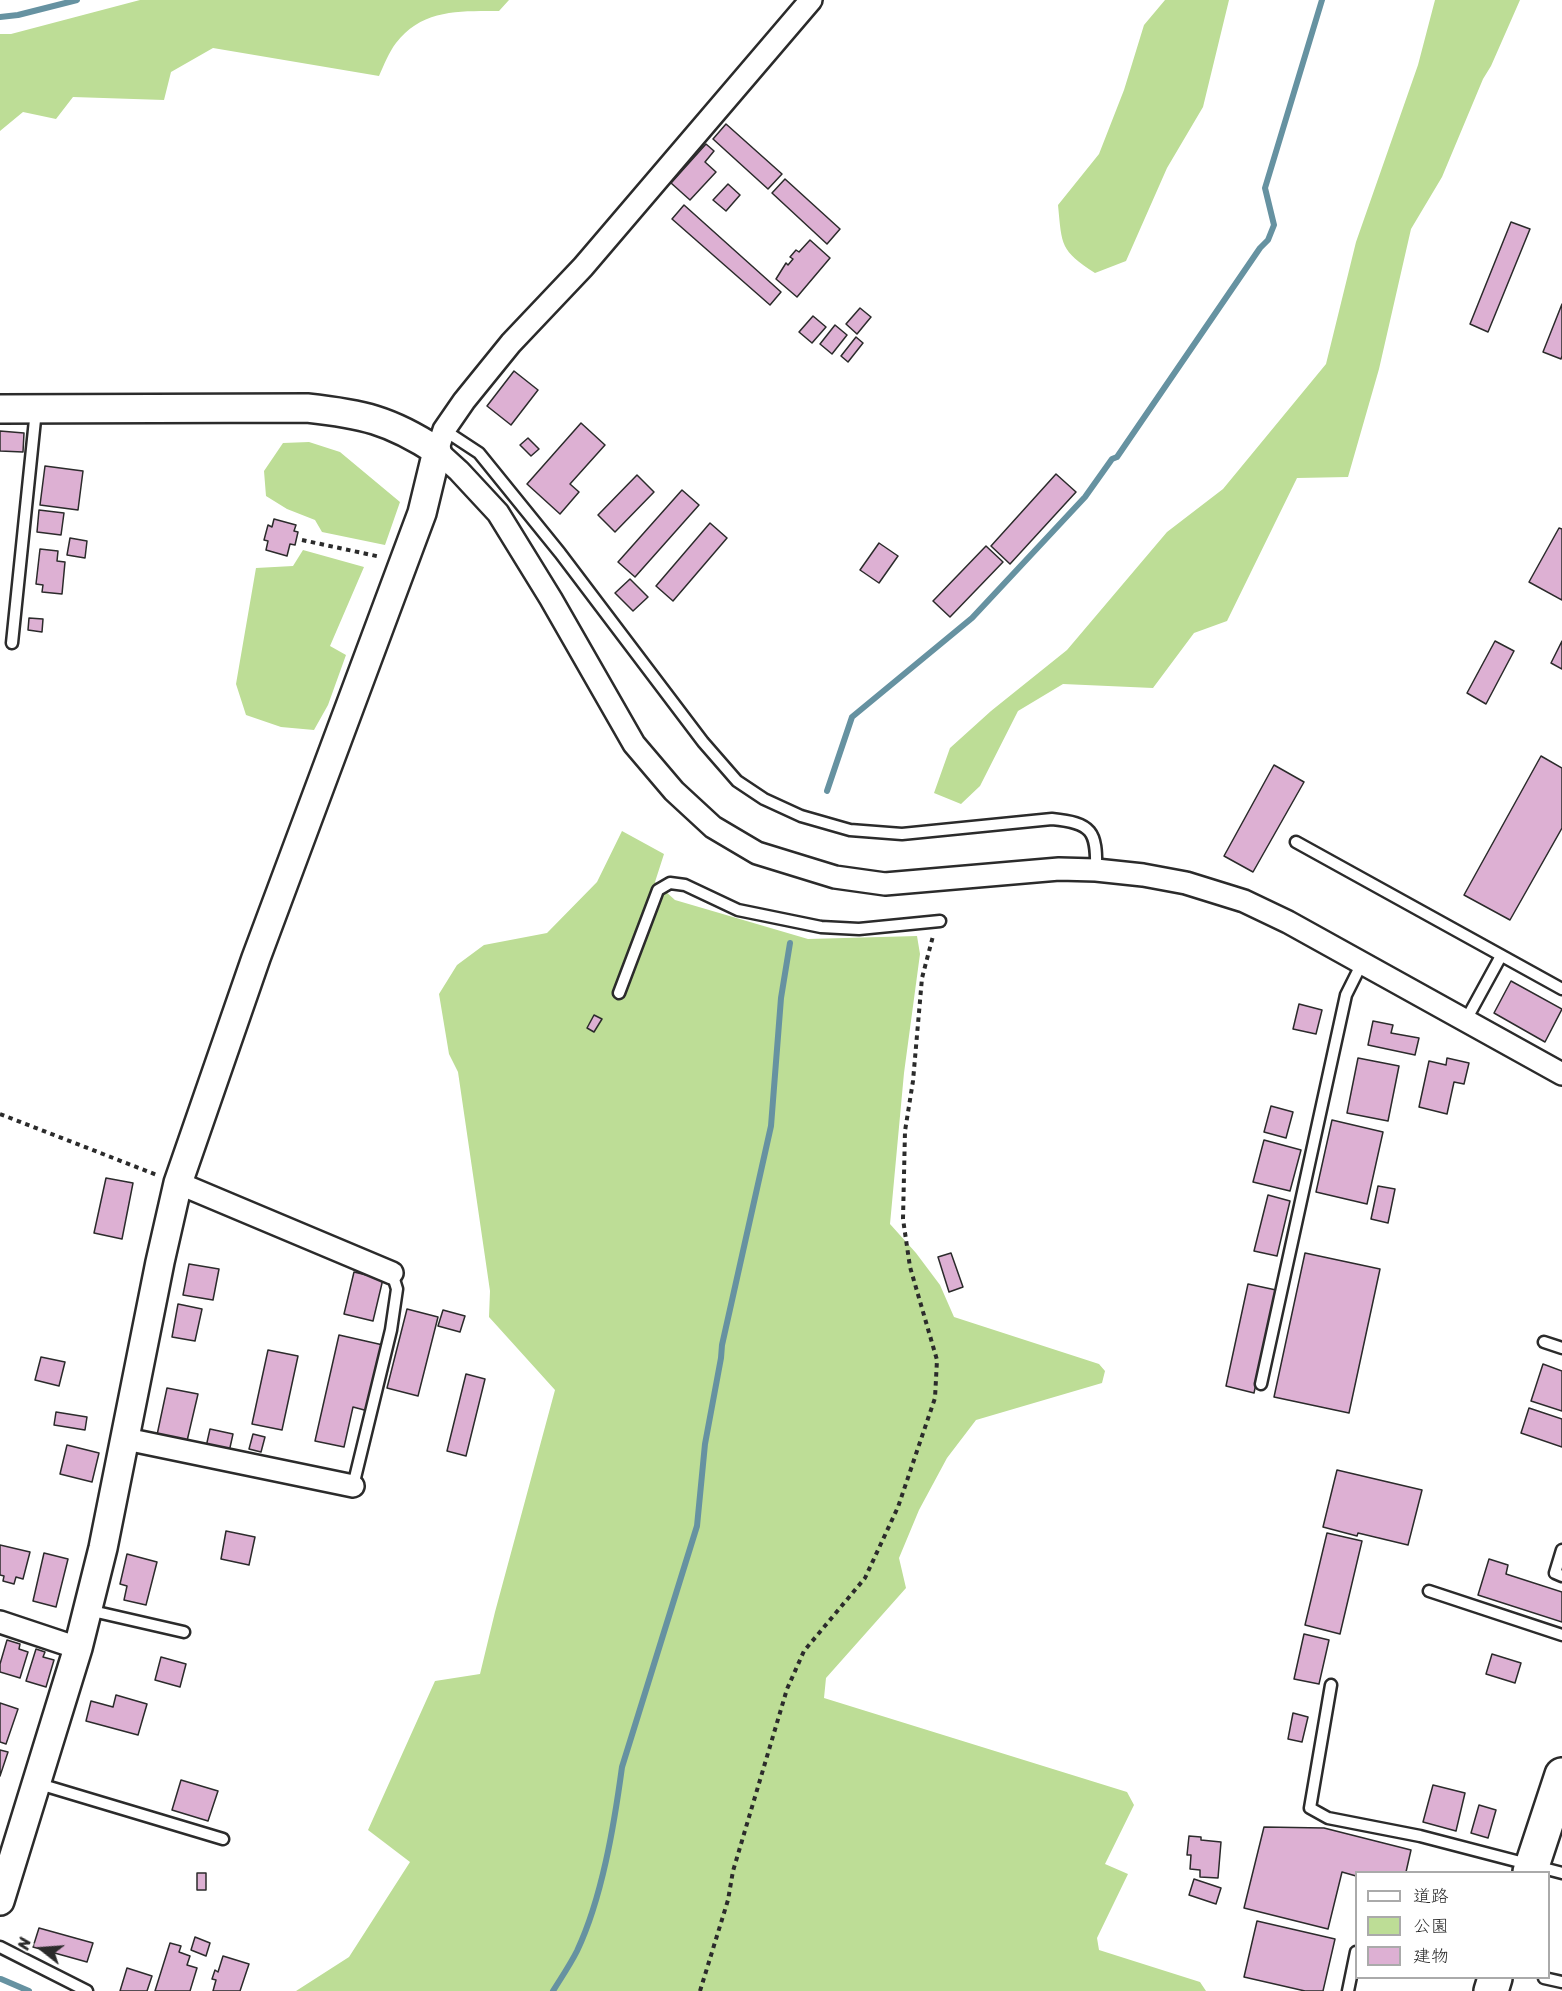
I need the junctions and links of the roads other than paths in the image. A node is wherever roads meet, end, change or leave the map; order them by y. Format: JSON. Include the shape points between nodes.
{"nodes":[{"id":1,"x":811,"y":0,"type":"edge"},
{"id":2,"x":0,"y":409,"type":"edge"},
{"id":3,"x":36,"y":409,"type":"junction"},
{"id":4,"x":440,"y":441,"type":"junction"},
{"id":5,"x":12,"y":643,"type":"dead end"},
{"id":6,"x":1296,"y":842,"type":"dead end"},
{"id":7,"x":1096,"y":870,"type":"junction"},
{"id":8,"x":940,"y":921,"type":"road end"},
{"id":9,"x":1502,"y":956,"type":"junction"},
{"id":10,"x":1362,"y":963,"type":"junction"},
{"id":11,"x":1562,"y":989,"type":"edge"},
{"id":12,"x":619,"y":993,"type":"dead end"},
{"id":13,"x":1466,"y":1020,"type":"junction"},
{"id":14,"x":1562,"y":1074,"type":"edge"},
{"id":15,"x":178,"y":1183,"type":"junction"},
{"id":16,"x":392,"y":1273,"type":"joint"},
{"id":17,"x":1544,"y":1342,"type":"dead end"},
{"id":18,"x":1562,"y":1348,"type":"edge"},
{"id":19,"x":1261,"y":1383,"type":"dead end"},
{"id":20,"x":126,"y":1439,"type":"junction"},
{"id":21,"x":353,"y":1486,"type":"joint"},
{"id":22,"x":1562,"y":1550,"type":"edge"},
{"id":23,"x":1562,"y":1576,"type":"edge"},
{"id":24,"x":1429,"y":1591,"type":"dead end"},
{"id":25,"x":87,"y":1610,"type":"junction"},
{"id":26,"x":0,"y":1622,"type":"edge"},
{"id":27,"x":184,"y":1632,"type":"dead end"},
{"id":28,"x":1562,"y":1635,"type":"edge"},
{"id":29,"x":78,"y":1648,"type":"junction"},
{"id":30,"x":1330,"y":1685,"type":"dead end"},
{"id":31,"x":1562,"y":1775,"type":"edge"},
{"id":32,"x":36,"y":1783,"type":"junction"},
{"id":33,"x":223,"y":1839,"type":"dead end"},
{"id":34,"x":1541,"y":1871,"type":"edge"},
{"id":35,"x":2,"y":1885,"type":"edge"},
{"id":36,"x":0,"y":1947,"type":"edge"},
{"id":37,"x":1355,"y":1956,"type":"edge"},
{"id":38,"x":87,"y":1991,"type":"edge"},
{"id":39,"x":1347,"y":1991,"type":"edge"}],
"edges":[{"from":1,"to":4,"type":"street","via":[[583,267],[512,343],[464,401]]},
{"from":2,"to":3,"type":"street"},
{"from":3,"to":4,"type":"street","via":[[307,408],[354,414],[414,436]]},
{"from":3,"to":5,"type":"lane"},
{"from":4,"to":7,"type":"lane","via":[[479,453],[703,742],[738,781],[764,799],[801,816],[850,830],[902,834],[1052,819],[1074,821],[1086,827],[1096,844]]},
{"from":4,"to":7,"type":"street","via":[[459,471],[498,513],[634,744],[674,791],[713,827],[758,853],[797,867],[885,884],[1032,870]]},
{"from":4,"to":15,"type":"street","via":[[422,513],[256,958]]},
{"from":6,"to":9,"type":"lane"},
{"from":7,"to":10,"type":"street","via":[[1186,883],[1244,901]]},
{"from":8,"to":12,"type":"lane","via":[[859,929],[821,927],[738,910],[686,885],[670,883],[658,890]]},
{"from":9,"to":11,"type":"lane"},
{"from":9,"to":13,"type":"lane"},
{"from":10,"to":13,"type":"street"},
{"from":10,"to":19,"type":"lane","via":[[1346,995]]},
{"from":13,"to":14,"type":"street"},
{"from":15,"to":16,"type":"street"},
{"from":15,"to":20,"type":"street"},
{"from":16,"to":21,"type":"lane","via":[[397,1289],[391,1330]]},
{"from":17,"to":18,"type":"lane"},
{"from":20,"to":21,"type":"street"},
{"from":20,"to":25,"type":"street"},
{"from":22,"to":23,"type":"lane","via":[[1555,1574]]},
{"from":24,"to":28,"type":"lane"},
{"from":25,"to":27,"type":"lane"},
{"from":25,"to":29,"type":"street"},
{"from":26,"to":29,"type":"street"},
{"from":29,"to":32,"type":"street"},
{"from":30,"to":34,"type":"lane","via":[[1310,1808],[1328,1818],[1420,1836]]},
{"from":31,"to":34,"type":"highway"},
{"from":32,"to":33,"type":"lane"},
{"from":32,"to":35,"type":"street"},
{"from":36,"to":38,"type":"lane"},
{"from":37,"to":39,"type":"lane"}]}
